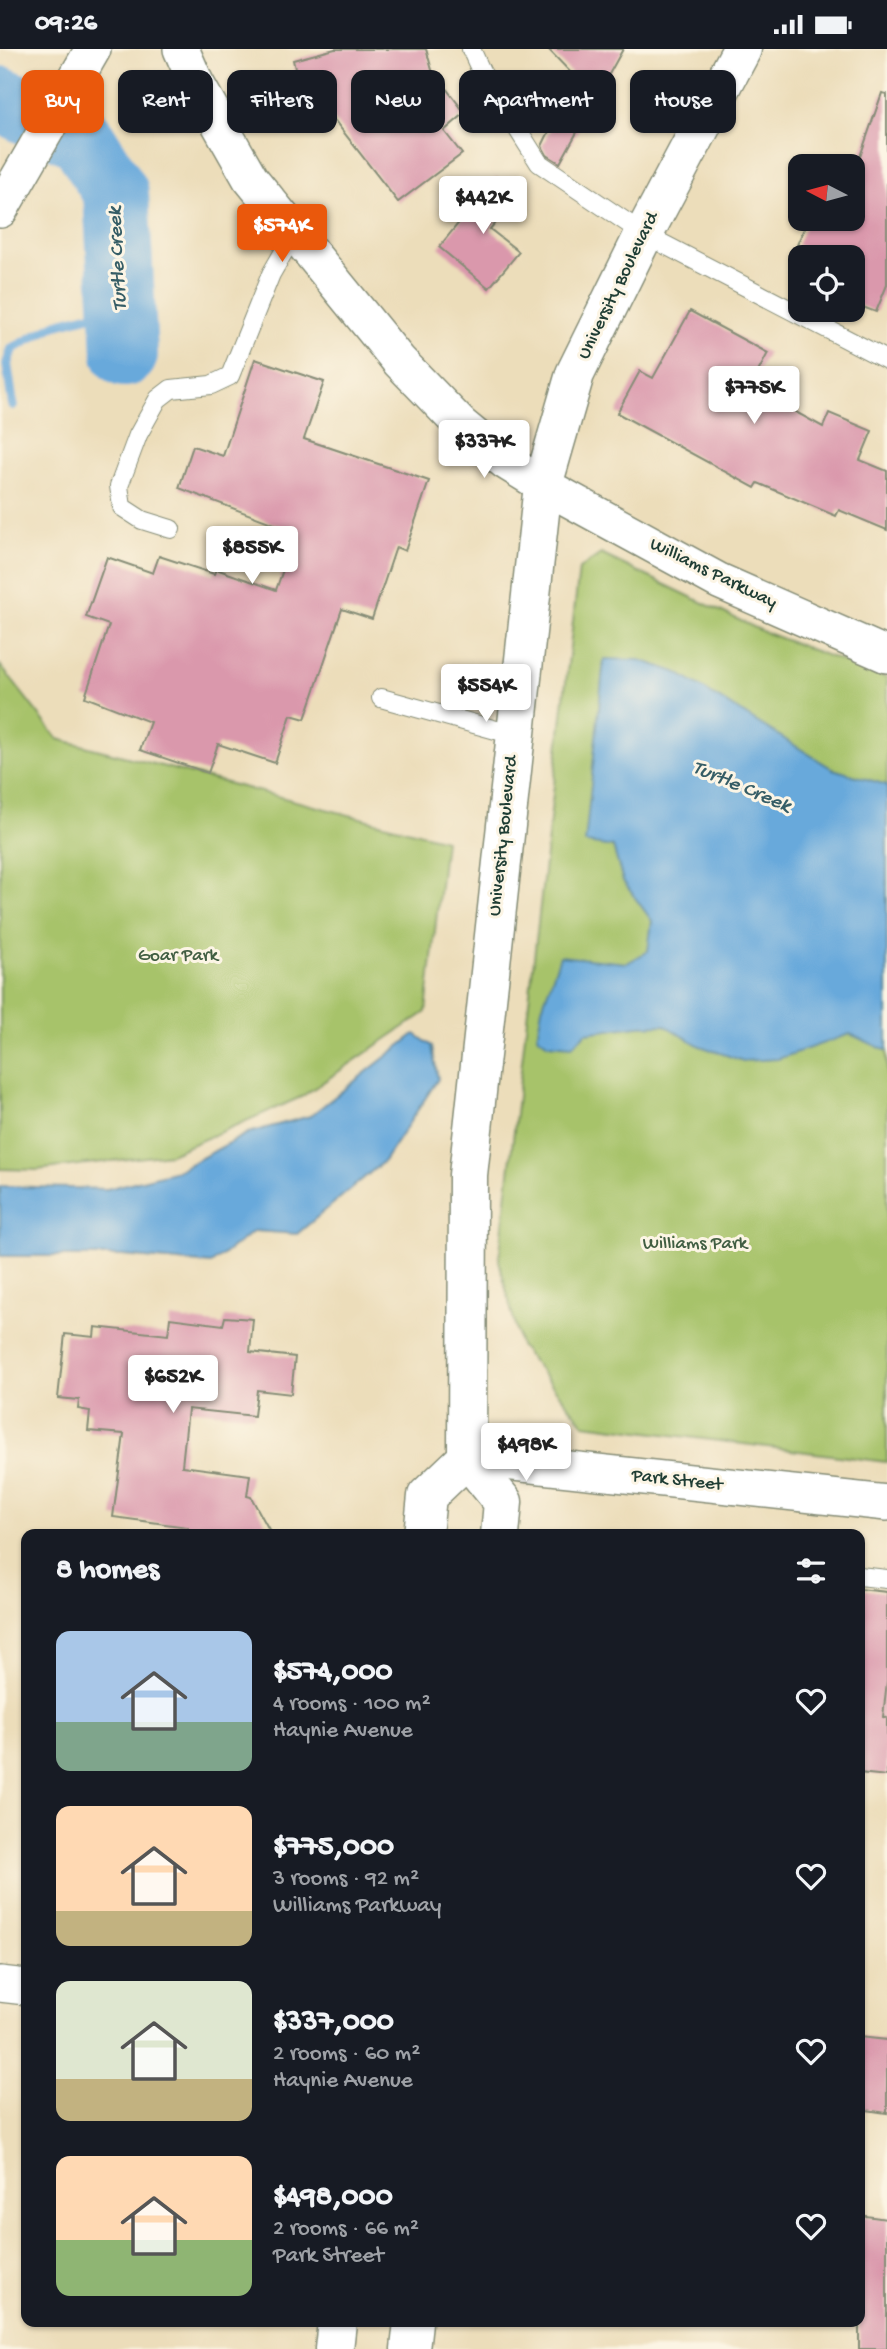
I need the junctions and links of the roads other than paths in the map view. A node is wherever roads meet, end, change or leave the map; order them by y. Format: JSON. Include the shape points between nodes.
{"nodes":[{"id":1,"x":93,"y":49,"type":"edge"},
{"id":2,"x":181,"y":49,"type":"edge"},
{"id":3,"x":471,"y":49,"type":"edge"},
{"id":4,"x":742,"y":49,"type":"edge"},
{"id":5,"x":6,"y":200,"type":"edge"},
{"id":6,"x":294,"y":234,"type":"junction"},
{"id":7,"x":644,"y":234,"type":"junction"},
{"id":8,"x":887,"y":360,"type":"edge"},
{"id":9,"x":543,"y":485,"type":"junction"},
{"id":10,"x":171,"y":529,"type":"dead end"},
{"id":11,"x":887,"y":655,"type":"edge"},
{"id":12,"x":381,"y":698,"type":"dead end"},
{"id":13,"x":514,"y":735,"type":"junction"},
{"id":14,"x":467,"y":1458,"type":"junction"},
{"id":15,"x":887,"y":1503,"type":"edge"},
{"id":16,"x":424,"y":1529,"type":"edge"},
{"id":17,"x":501,"y":1529,"type":"edge"},
{"id":18,"x":865,"y":1577,"type":"edge"},
{"id":19,"x":887,"y":1579,"type":"edge"},
{"id":20,"x":0,"y":1985,"type":"edge"},
{"id":21,"x":21,"y":1987,"type":"edge"},
{"id":22,"x":336,"y":2327,"type":"edge"},
{"id":23,"x":413,"y":2327,"type":"edge"},
{"id":24,"x":334,"y":2349,"type":"edge"},
{"id":25,"x":411,"y":2349,"type":"edge"}],
"edges":[{"from":1,"to":5,"type":"street"},
{"from":2,"to":6,"type":"street","name":"Williams Parkway","via":[[250,178]]},
{"from":3,"to":7,"type":"lane","via":[[539,163]]},
{"from":4,"to":7,"type":"street","name":"University Boulevard"},
{"from":6,"to":9,"type":"street","name":"Williams Parkway","via":[[399,362],[461,425]]},
{"from":6,"to":10,"type":"lane","via":[[271,274],[230,376],[211,385],[171,389],[158,399],[138,435],[119,486],[122,507],[142,520]]},
{"from":7,"to":8,"type":"lane"},
{"from":7,"to":9,"type":"street","name":"University Boulevard","via":[[576,374]]},
{"from":9,"to":11,"type":"street","name":"Williams Parkway","via":[[719,582]]},
{"from":9,"to":13,"type":"street","name":"University Boulevard"},
{"from":12,"to":13,"type":"lane"},
{"from":13,"to":14,"type":"street","name":"University Boulevard","via":[[468,1175]]},
{"from":14,"to":15,"type":"street","name":"Park Street"},
{"from":14,"to":16,"type":"street","via":[[427,1496]]},
{"from":14,"to":17,"type":"street","via":[[503,1502]]},
{"from":18,"to":19,"type":"lane"},
{"from":20,"to":21,"type":"street"},
{"from":22,"to":24,"type":"street"},
{"from":23,"to":25,"type":"street"}]}
